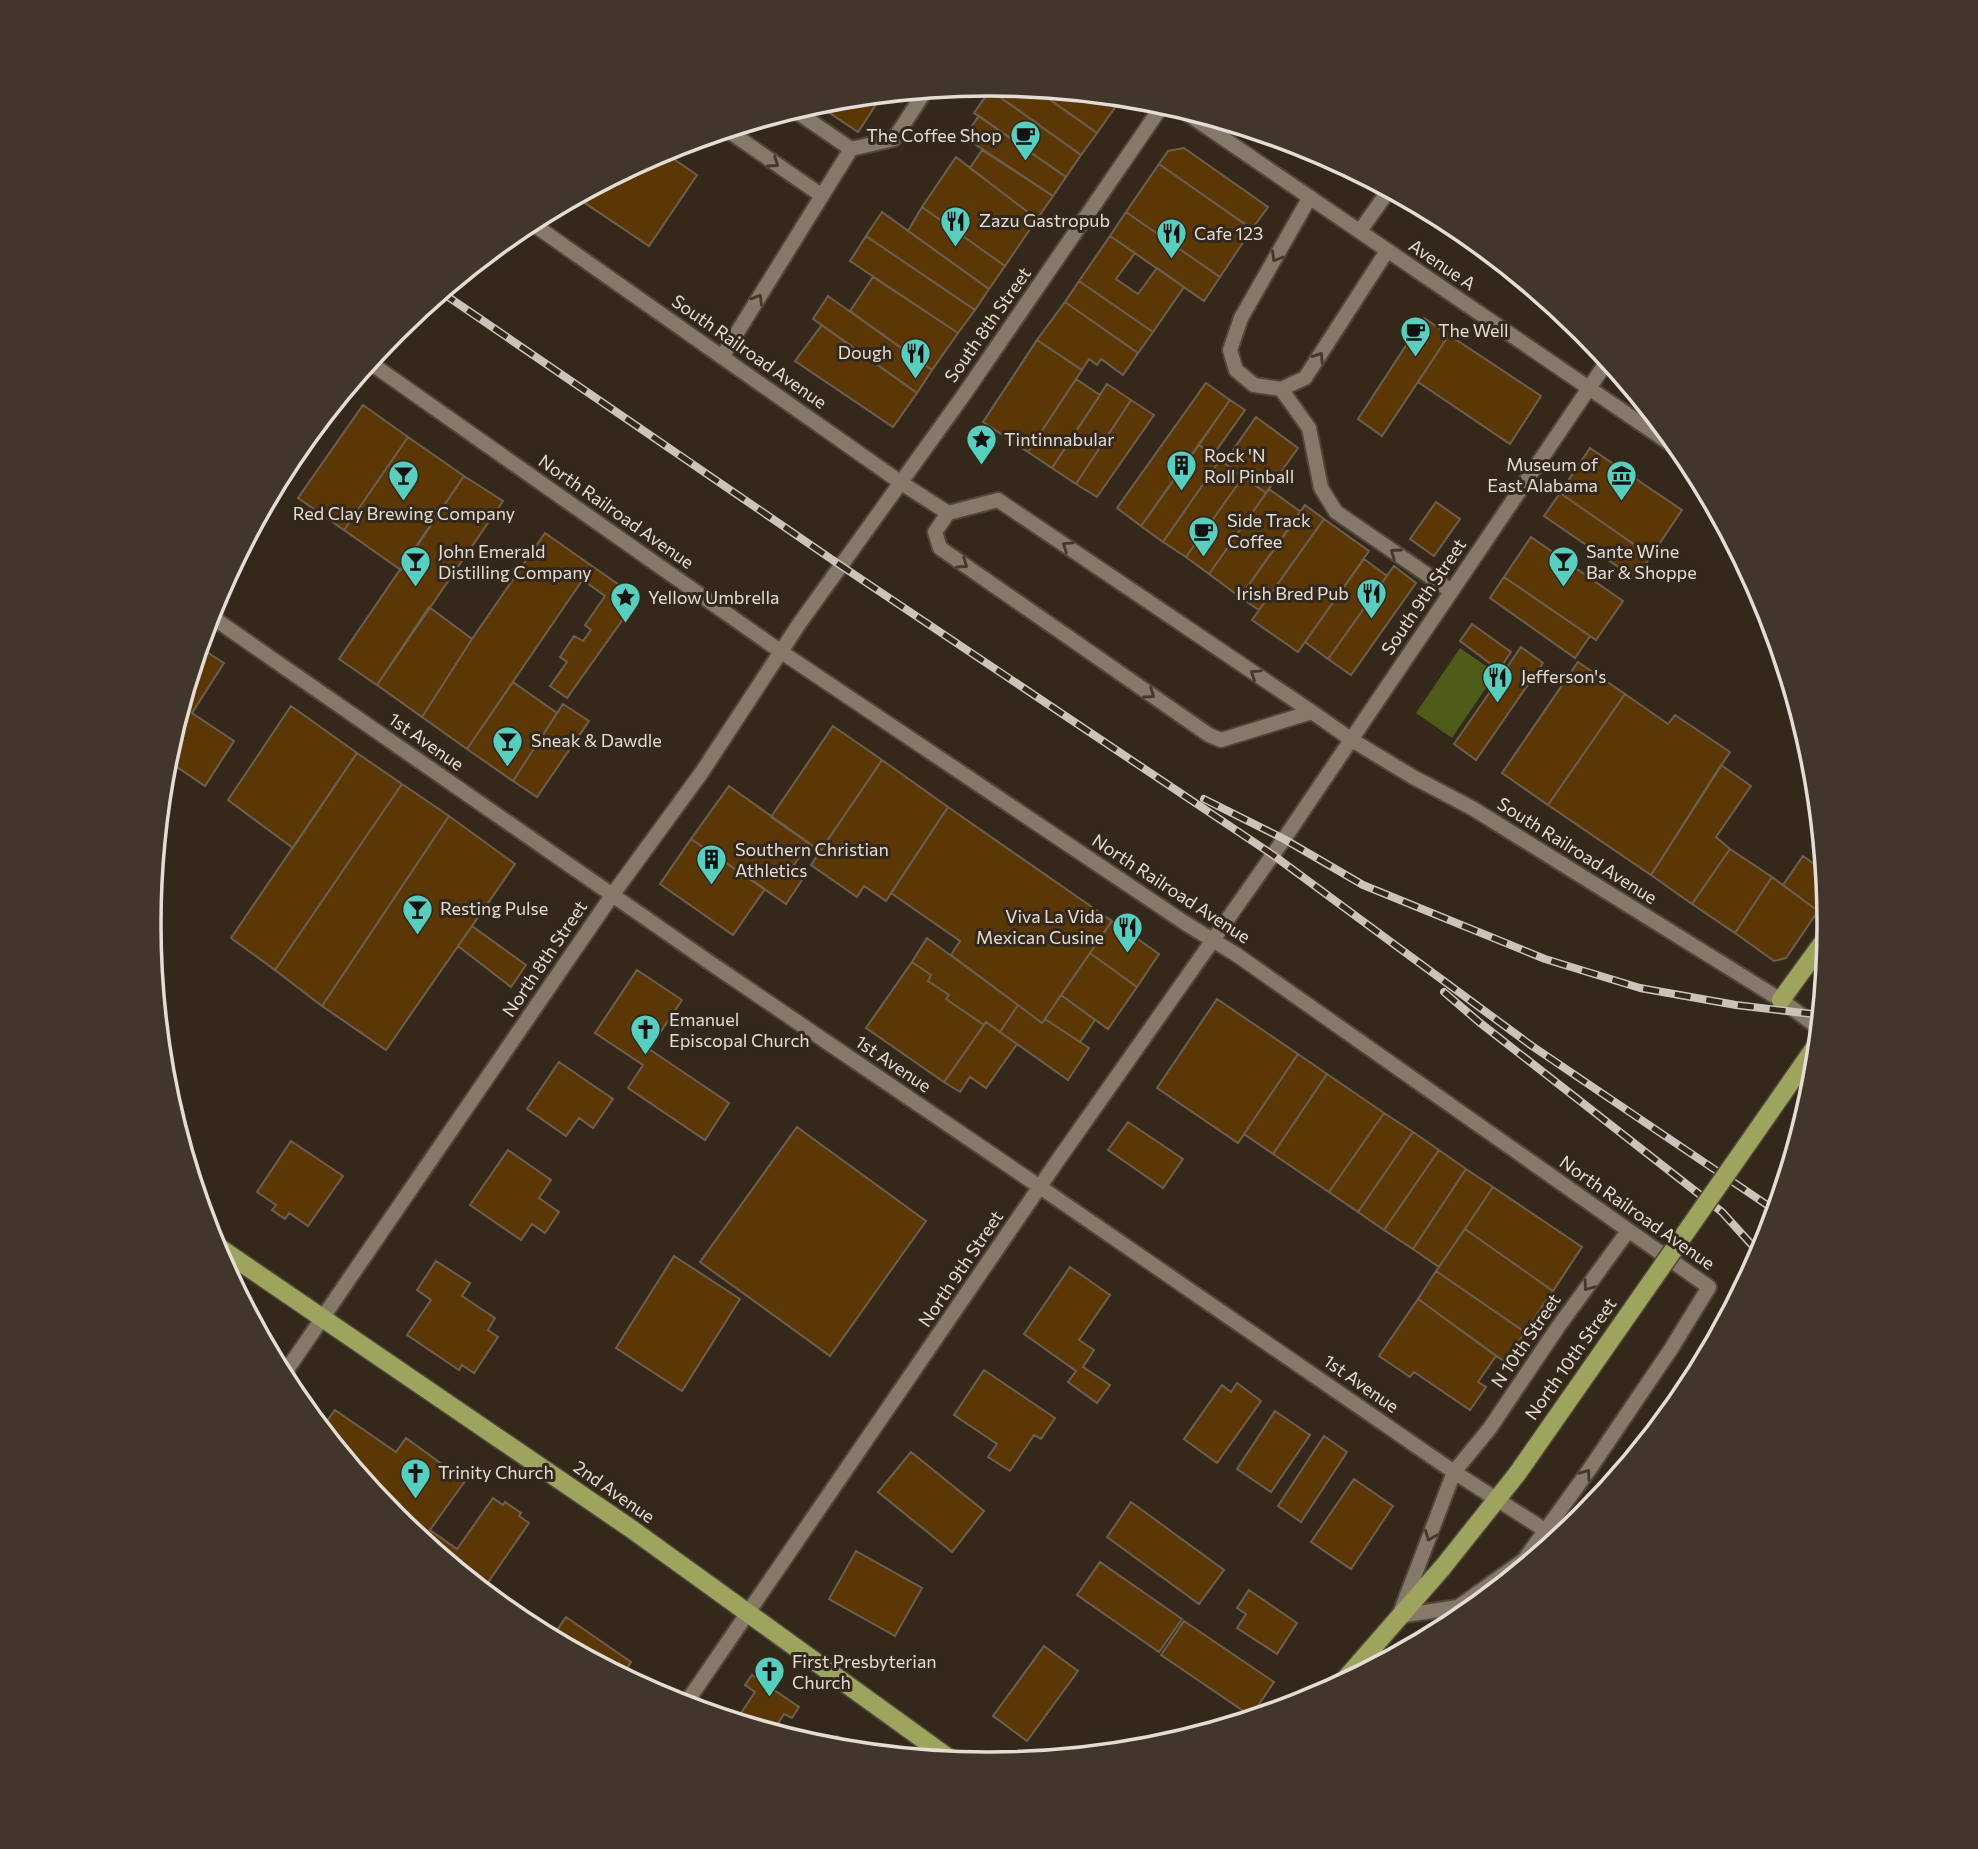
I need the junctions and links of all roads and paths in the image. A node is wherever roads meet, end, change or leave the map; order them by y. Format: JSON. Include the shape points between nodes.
{"nodes":[{"id":1,"x":920,"y":99,"type":"edge"},
{"id":2,"x":1157,"y":113,"type":"edge"},
{"id":3,"x":804,"y":117,"type":"edge"},
{"id":4,"x":1202,"y":124,"type":"edge"},
{"id":5,"x":736,"y":136,"type":"edge"},
{"id":6,"x":850,"y":149,"type":"junction"},
{"id":7,"x":821,"y":195,"type":"junction"},
{"id":8,"x":1310,"y":197,"type":"junction"},
{"id":9,"x":1384,"y":197,"type":"edge"},
{"id":10,"x":540,"y":229,"type":"edge"},
{"id":11,"x":1360,"y":231,"type":"junction"},
{"id":12,"x":1387,"y":251,"type":"junction"},
{"id":13,"x":722,"y":357,"type":"junction"},
{"id":14,"x":376,"y":367,"type":"edge"},
{"id":15,"x":1602,"y":368,"type":"edge"},
{"id":16,"x":1281,"y":388,"type":"junction"},
{"id":17,"x":1588,"y":388,"type":"junction"},
{"id":18,"x":1656,"y":434,"type":"edge"},
{"id":19,"x":900,"y":482,"type":"junction"},
{"id":20,"x":948,"y":513,"type":"junction"},
{"id":21,"x":841,"y":565,"type":"joint"},
{"id":22,"x":1451,"y":592,"type":"junction"},
{"id":23,"x":219,"y":622,"type":"edge"},
{"id":24,"x":780,"y":650,"type":"junction"},
{"id":25,"x":1312,"y":712,"type":"junction"},
{"id":26,"x":1352,"y":740,"type":"junction"},
{"id":27,"x":1273,"y":855,"type":"joint"},
{"id":28,"x":613,"y":894,"type":"junction"},
{"id":29,"x":1213,"y":940,"type":"junction"},
{"id":30,"x":1816,"y":952,"type":"edge"},
{"id":31,"x":1781,"y":1000,"type":"junction"},
{"id":32,"x":1811,"y":1022,"type":"edge"},
{"id":33,"x":1805,"y":1061,"type":"edge"},
{"id":34,"x":1040,"y":1187,"type":"junction"},
{"id":35,"x":1628,"y":1231,"type":"junction"},
{"id":36,"x":230,"y":1254,"type":"edge"},
{"id":37,"x":323,"y":1318,"type":"junction"},
{"id":38,"x":289,"y":1367,"type":"edge"},
{"id":39,"x":1454,"y":1472,"type":"junction"},
{"id":40,"x":1497,"y":1500,"type":"junction"},
{"id":41,"x":1546,"y":1530,"type":"junction"},
{"id":42,"x":1550,"y":1533,"type":"edge"},
{"id":43,"x":1531,"y":1550,"type":"edge"},
{"id":44,"x":1457,"y":1607,"type":"edge"},
{"id":45,"x":749,"y":1613,"type":"junction"},
{"id":46,"x":1399,"y":1616,"type":"junction"},
{"id":47,"x":1356,"y":1667,"type":"edge"},
{"id":48,"x":690,"y":1697,"type":"edge"},
{"id":49,"x":939,"y":1751,"type":"edge"}],
"edges":[{"from":1,"to":6,"type":"street","via":[[894,139]]},
{"from":2,"to":19,"type":"street","name":"South 8th Street"},
{"from":3,"to":6,"type":"street"},
{"from":4,"to":8,"type":"street","name":"Avenue A"},
{"from":5,"to":7,"type":"street","one_way":true},
{"from":6,"to":7,"type":"street"},
{"from":13,"to":7,"type":"street","one_way":true},
{"from":8,"to":11,"type":"street","name":"Avenue A"},
{"from":8,"to":16,"type":"street","one_way":true,"via":[[1241,318],[1230,350],[1236,370],[1254,385]]},
{"from":9,"to":11,"type":"street"},
{"from":10,"to":13,"type":"street","name":"South Railroad Avenue"},
{"from":11,"to":12,"type":"street","name":"Avenue A"},
{"from":16,"to":12,"type":"street","one_way":true,"via":[[1305,378]]},
{"from":12,"to":17,"type":"street","name":"Avenue A"},
{"from":13,"to":19,"type":"street","name":"South Railroad Avenue"},
{"from":14,"to":24,"type":"street","name":"North Railroad Avenue"},
{"from":15,"to":17,"type":"street","name":"South 9th Street"},
{"from":22,"to":16,"type":"street","one_way":true,"via":[[1336,512],[1321,488],[1309,428]]},
{"from":17,"to":18,"type":"street","name":"Avenue A"},
{"from":17,"to":22,"type":"street","name":"South 9th Street"},
{"from":19,"to":20,"type":"street","name":"South Railroad Avenue"},
{"from":19,"to":21,"type":"street","name":"South 8th Street"},
{"from":25,"to":20,"type":"street","name":"South Railroad Avenue","one_way":true,"via":[[998,500]]},
{"from":20,"to":25,"type":"street","one_way":true,"via":[[935,532],[940,548],[1209,735],[1221,740]]},
{"from":21,"to":24,"type":"street","name":"North 8th Street"},
{"from":22,"to":26,"type":"street","name":"South 9th Street"},
{"from":23,"to":28,"type":"street","name":"1st Avenue"},
{"from":24,"to":28,"type":"street","name":"North 8th Street","via":[[702,772]]},
{"from":24,"to":29,"type":"street","name":"North Railroad Avenue"},
{"from":25,"to":26,"type":"street","name":"South Railroad Avenue"},
{"from":26,"to":27,"type":"street","name":"South 9th Street"},
{"from":26,"to":31,"type":"street","name":"South Railroad Avenue","via":[[1472,808]]},
{"from":27,"to":29,"type":"street","name":"North 9th Street"},
{"from":28,"to":34,"type":"street","name":"1st Avenue"},
{"from":28,"to":37,"type":"street","name":"North 8th Street"},
{"from":29,"to":34,"type":"street","name":"North 9th Street"},
{"from":29,"to":35,"type":"street","name":"North Railroad Avenue"},
{"from":30,"to":31,"type":"main road"},
{"from":31,"to":32,"type":"street","name":"South Railroad Avenue"},
{"from":33,"to":40,"type":"main road","name":"North 10th Street","bridge":true},
{"from":34,"to":39,"type":"street","name":"1st Avenue"},
{"from":34,"to":45,"type":"street","name":"North 9th Street"},
{"from":35,"to":39,"type":"street","name":"N 10th Street","one_way":true},
{"from":41,"to":35,"type":"street","name":"North Railroad Avenue","one_way":true,"via":[[1709,1287]]},
{"from":36,"to":37,"type":"main road","name":"2nd Avenue"},
{"from":37,"to":38,"type":"street","name":"North 8th Street"},
{"from":37,"to":45,"type":"main road","name":"2nd Avenue"},
{"from":39,"to":40,"type":"street","name":"1st Avenue"},
{"from":39,"to":46,"type":"street","name":"N 10th Street","one_way":true},
{"from":40,"to":41,"type":"street","name":"1st Avenue"},
{"from":40,"to":46,"type":"main road","name":"North 10th Street"},
{"from":41,"to":42,"type":"street","name":"1st Avenue"},
{"from":41,"to":43,"type":"street","name":"North Railroad Avenue"},
{"from":44,"to":46,"type":"street","name":"North Railroad Avenue"},
{"from":45,"to":48,"type":"street","name":"North 9th Street"},
{"from":45,"to":49,"type":"main road","name":"2nd Avenue"},
{"from":46,"to":47,"type":"main road","name":"North 10th Street"}]}
